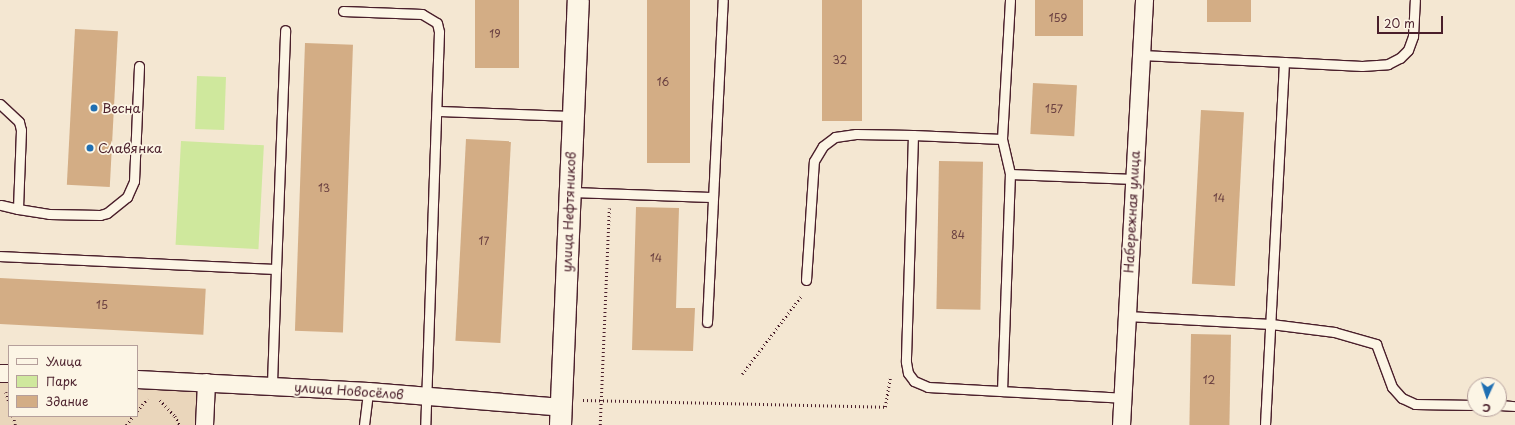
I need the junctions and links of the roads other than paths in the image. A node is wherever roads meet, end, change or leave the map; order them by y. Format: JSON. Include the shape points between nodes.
{"nodes":[{"id":1,"x":578,"y":0,"type":"edge"},
{"id":2,"x":723,"y":0,"type":"edge"},
{"id":3,"x":1010,"y":0,"type":"edge"},
{"id":4,"x":1144,"y":0,"type":"edge"},
{"id":5,"x":1415,"y":0,"type":"edge"},
{"id":6,"x":343,"y":11,"type":"dead end"},
{"id":7,"x":285,"y":30,"type":"dead end"},
{"id":8,"x":1141,"y":55,"type":"junction"},
{"id":9,"x":1284,"y":62,"type":"junction"},
{"id":10,"x":139,"y":66,"type":"dead end"},
{"id":11,"x":0,"y":104,"type":"edge"},
{"id":12,"x":437,"y":111,"type":"junction"},
{"id":13,"x":573,"y":116,"type":"junction"},
{"id":14,"x":913,"y":135,"type":"junction"},
{"id":15,"x":1002,"y":139,"type":"junction"},
{"id":16,"x":1010,"y":174,"type":"junction"},
{"id":17,"x":1134,"y":179,"type":"junction"},
{"id":18,"x":570,"y":192,"type":"junction"},
{"id":19,"x":713,"y":198,"type":"junction"},
{"id":20,"x":0,"y":206,"type":"edge"},
{"id":21,"x":18,"y":209,"type":"junction"},
{"id":22,"x":0,"y":256,"type":"edge"},
{"id":23,"x":276,"y":269,"type":"junction"},
{"id":24,"x":806,"y":280,"type":"road end"},
{"id":25,"x":1127,"y":316,"type":"junction"},
{"id":26,"x":707,"y":322,"type":"dead end"},
{"id":27,"x":1271,"y":324,"type":"junction"},
{"id":28,"x":138,"y":379,"type":"edge"},
{"id":29,"x":206,"y":382,"type":"junction"},
{"id":30,"x":272,"y":385,"type":"junction"},
{"id":31,"x":1002,"y":391,"type":"junction"},
{"id":32,"x":368,"y":392,"type":"junction"},
{"id":33,"x":426,"y":397,"type":"junction"},
{"id":34,"x":1122,"y":398,"type":"junction"},
{"id":35,"x":1467,"y":405,"type":"edge"},
{"id":36,"x":566,"y":411,"type":"edge"},
{"id":37,"x":204,"y":425,"type":"edge"},
{"id":38,"x":364,"y":425,"type":"edge"},
{"id":39,"x":425,"y":425,"type":"edge"},
{"id":40,"x":1121,"y":425,"type":"edge"},
{"id":41,"x":1265,"y":425,"type":"edge"}],
"edges":[{"from":1,"to":13,"type":"street","name":"улица Нефтяников"},
{"from":2,"to":19,"type":"lane"},
{"from":3,"to":15,"type":"lane"},
{"from":4,"to":8,"type":"street","name":"Набережная улица"},
{"from":5,"to":9,"type":"lane","via":[[1413,36],[1408,50],[1388,64],[1362,66]]},
{"from":6,"to":12,"type":"lane","via":[[422,14],[437,23]]},
{"from":7,"to":23,"type":"lane"},
{"from":8,"to":9,"type":"lane"},
{"from":8,"to":17,"type":"street","name":"Набережная улица"},
{"from":9,"to":27,"type":"lane"},
{"from":10,"to":21,"type":"lane","via":[[134,181],[127,197],[108,213],[100,215],[49,214]]},
{"from":11,"to":21,"type":"lane","via":[[19,122],[21,130]]},
{"from":12,"to":13,"type":"lane"},
{"from":12,"to":33,"type":"lane"},
{"from":13,"to":18,"type":"street","name":"улица Нефтяников"},
{"from":14,"to":15,"type":"lane"},
{"from":14,"to":24,"type":"lane","via":[[856,134],[835,137],[823,146],[814,161]]},
{"from":14,"to":31,"type":"lane","via":[[906,362],[908,373],[914,381],[928,387]]},
{"from":15,"to":16,"type":"lane"},
{"from":16,"to":17,"type":"lane"},
{"from":16,"to":31,"type":"lane"},
{"from":17,"to":25,"type":"street","name":"Набережная улица"},
{"from":18,"to":19,"type":"lane"},
{"from":18,"to":36,"type":"street","name":"улица Нефтяников"},
{"from":19,"to":26,"type":"lane"},
{"from":20,"to":21,"type":"lane"},
{"from":22,"to":23,"type":"lane"},
{"from":23,"to":30,"type":"lane"},
{"from":25,"to":27,"type":"lane"},
{"from":25,"to":34,"type":"street","name":"Набережная улица"},
{"from":27,"to":35,"type":"lane","via":[[1334,332],[1376,344],[1392,387],[1402,398],[1415,404]]},
{"from":27,"to":41,"type":"lane"},
{"from":28,"to":29,"type":"street","name":"улица Новосёлов"},
{"from":29,"to":30,"type":"street","name":"улица Новосёлов"},
{"from":29,"to":37,"type":"street"},
{"from":30,"to":32,"type":"street","name":"улица Новосёлов"},
{"from":31,"to":34,"type":"lane"},
{"from":32,"to":33,"type":"street","name":"улица Новосёлов"},
{"from":32,"to":38,"type":"lane"},
{"from":33,"to":36,"type":"street","name":"улица Новосёлов"},
{"from":33,"to":39,"type":"lane"},
{"from":34,"to":40,"type":"street","name":"Набережная улица"}]}
